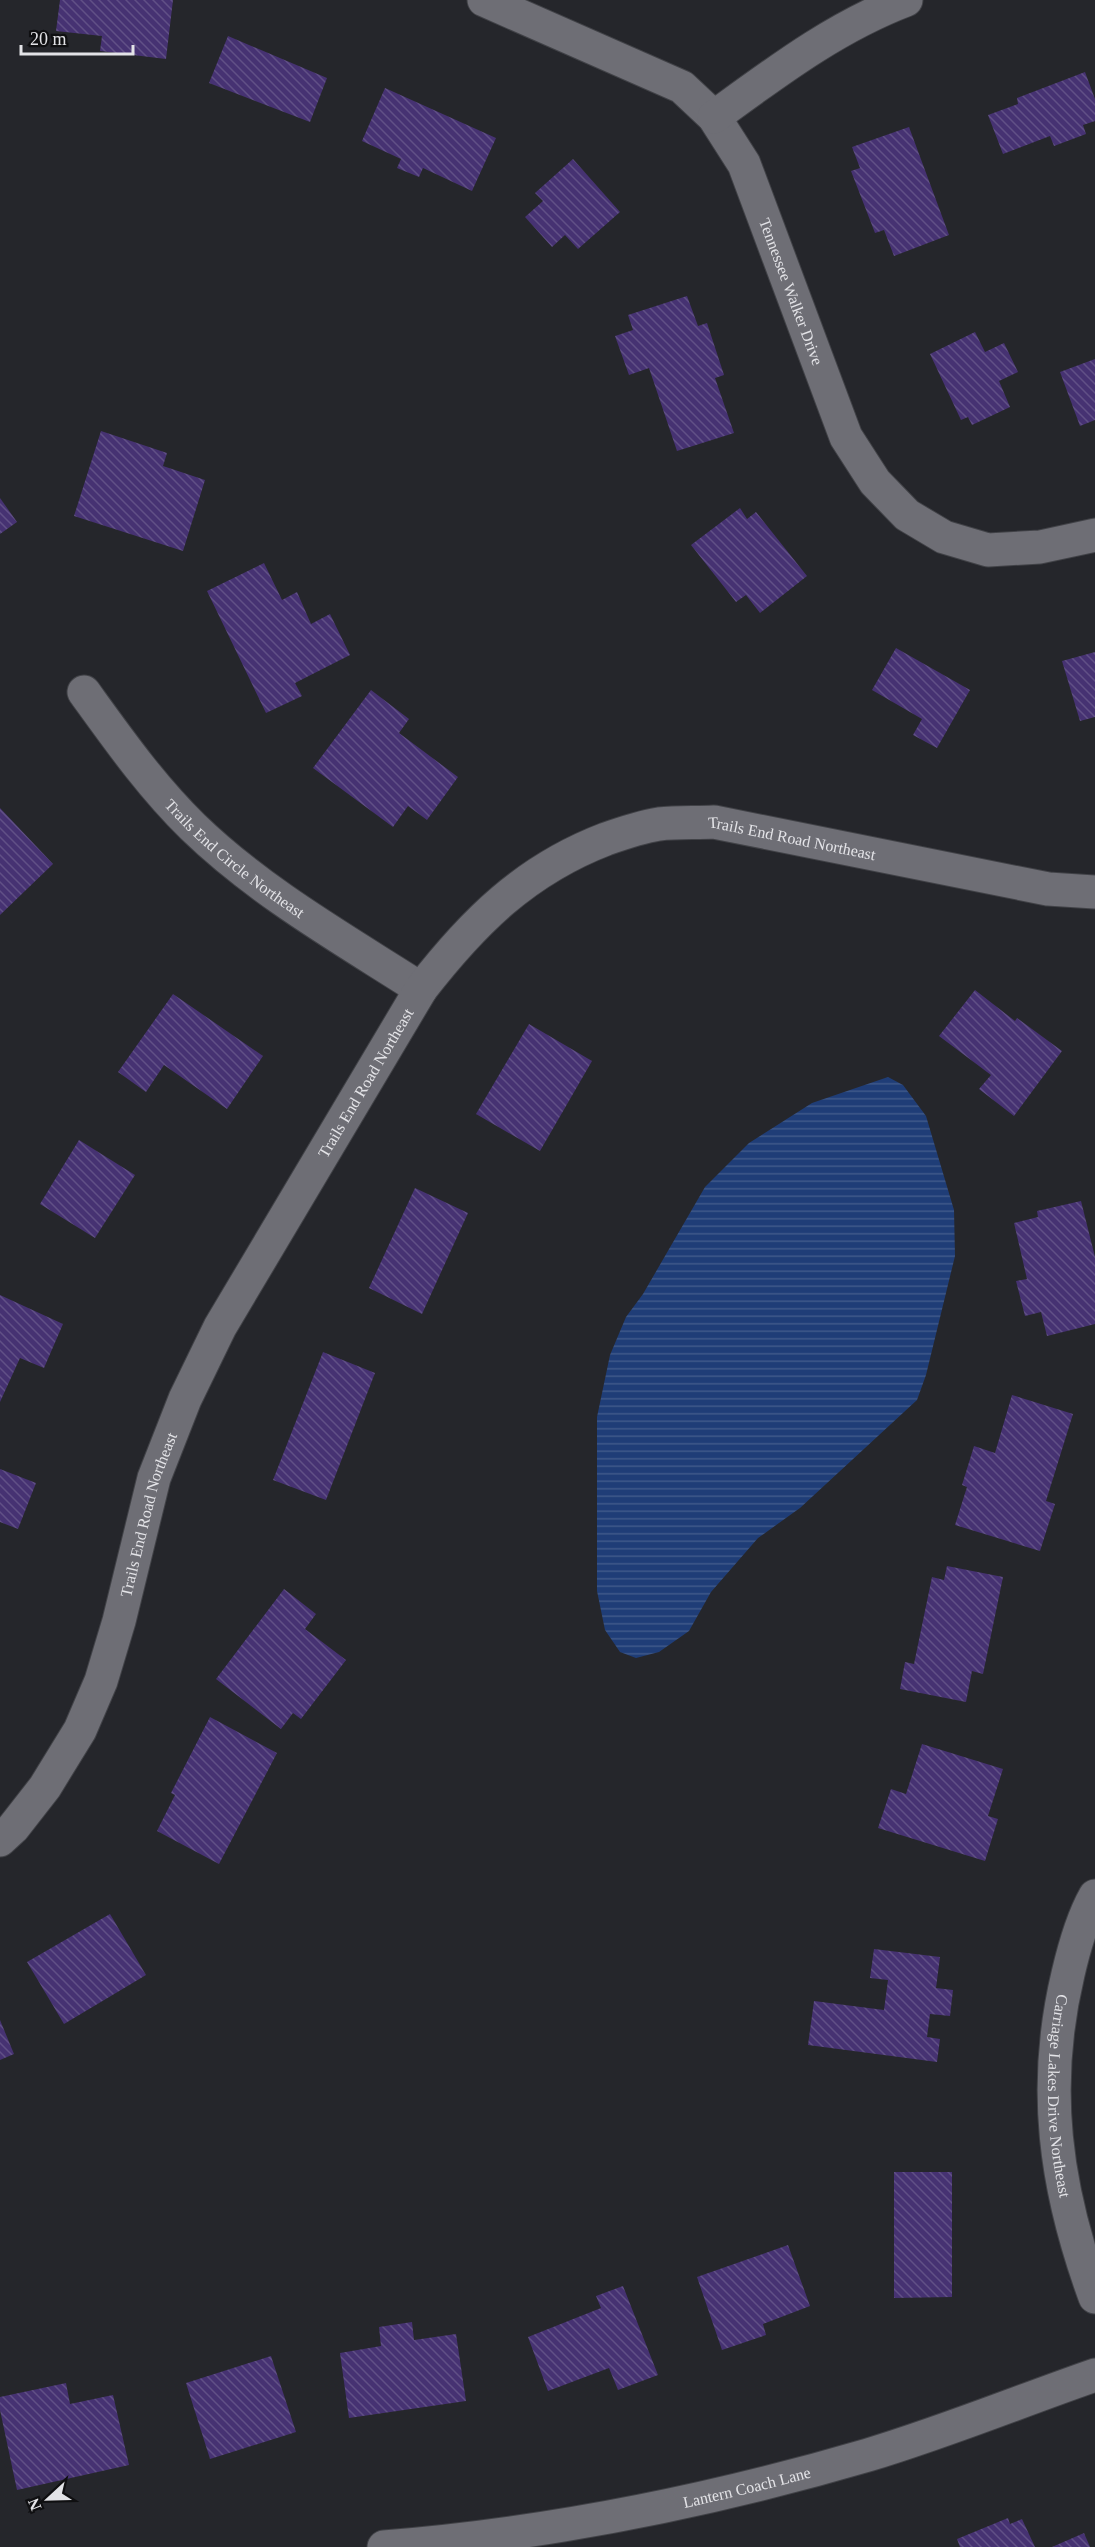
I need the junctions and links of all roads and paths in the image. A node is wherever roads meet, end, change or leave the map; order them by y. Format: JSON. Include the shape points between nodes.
{"nodes":[{"id":1,"x":484,"y":0,"type":"edge"},
{"id":2,"x":906,"y":0,"type":"edge"},
{"id":3,"x":714,"y":117,"type":"junction"},
{"id":4,"x":1095,"y":535,"type":"edge"},
{"id":5,"x":84,"y":692,"type":"dead end"},
{"id":6,"x":1095,"y":892,"type":"edge"},
{"id":7,"x":421,"y":989,"type":"junction"},
{"id":8,"x":0,"y":1840,"type":"edge"},
{"id":9,"x":1095,"y":1896,"type":"edge"},
{"id":10,"x":1095,"y":2297,"type":"edge"},
{"id":11,"x":1095,"y":2375,"type":"edge"},
{"id":12,"x":384,"y":2547,"type":"edge"}],
"edges":[{"from":1,"to":3,"type":"street","name":"Tennessee Walker Drive","via":[[682,87]]},
{"from":2,"to":3,"type":"street","via":[[824,38]]},
{"from":3,"to":4,"type":"street","name":"Tennessee Walker Drive","via":[[744,164],[846,437],[875,482],[907,515],[944,537],[988,550],[1040,547]]},
{"from":5,"to":7,"type":"street","name":"Trails End Circle Northeast","via":[[137,766],[193,827],[292,907]]},
{"from":6,"to":7,"type":"street","name":"Trails End Road Northeast","via":[[1048,889],[714,822],[658,824],[586,847],[517,887],[454,947]]},
{"from":7,"to":8,"type":"street","name":"Trails End Road Northeast","via":[[220,1327],[185,1399],[154,1478],[119,1621],[101,1681],[80,1730],[45,1787]]},
{"from":9,"to":10,"type":"street","name":"Carriage Lakes Drive Northeast","via":[[1072,1957],[1059,2009],[1054,2116],[1062,2182],[1076,2244]]},
{"from":11,"to":12,"type":"street","name":"Lantern Coach Lane","via":[[871,2454],[779,2480],[577,2523],[463,2541]]}]}
